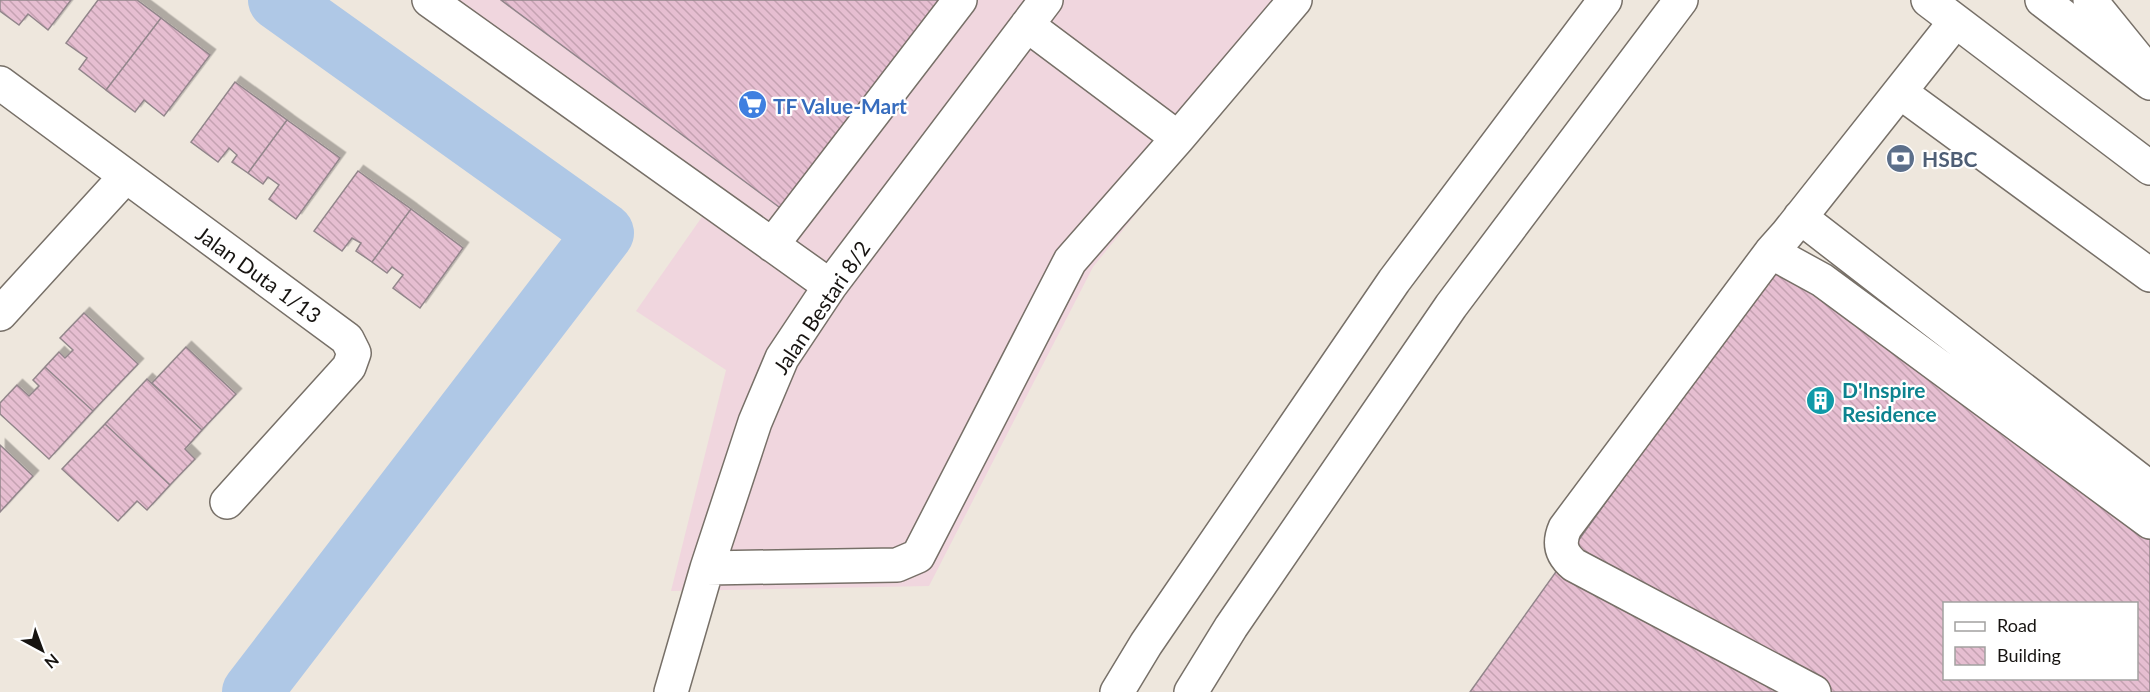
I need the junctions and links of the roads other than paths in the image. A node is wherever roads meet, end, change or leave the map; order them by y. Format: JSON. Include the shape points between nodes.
{"nodes":[{"id":1,"x":429,"y":0,"type":"edge"},
{"id":2,"x":960,"y":0,"type":"edge"},
{"id":3,"x":1295,"y":0,"type":"edge"},
{"id":4,"x":1605,"y":0,"type":"edge"},
{"id":5,"x":1681,"y":0,"type":"edge"},
{"id":6,"x":1928,"y":0,"type":"edge"},
{"id":7,"x":2042,"y":0,"type":"edge"},
{"id":8,"x":2090,"y":0,"type":"edge"},
{"id":9,"x":1037,"y":12,"type":"edge"},
{"id":10,"x":1955,"y":22,"type":"junction"},
{"id":11,"x":2150,"y":74,"type":"edge"},
{"id":12,"x":0,"y":83,"type":"edge"},
{"id":13,"x":2150,"y":83,"type":"edge"},
{"id":14,"x":1900,"y":92,"type":"junction"},
{"id":15,"x":1178,"y":138,"type":"junction"},
{"id":16,"x":2150,"y":168,"type":"edge"},
{"id":17,"x":126,"y":176,"type":"junction"},
{"id":18,"x":1786,"y":234,"type":"junction"},
{"id":19,"x":772,"y":245,"type":"junction"},
{"id":20,"x":2150,"y":275,"type":"edge"},
{"id":21,"x":830,"y":286,"type":"junction"},
{"id":22,"x":0,"y":314,"type":"edge"},
{"id":23,"x":2150,"y":488,"type":"edge"},
{"id":24,"x":227,"y":502,"type":"dead end"},
{"id":25,"x":2150,"y":522,"type":"edge"},
{"id":26,"x":708,"y":568,"type":"junction"},
{"id":27,"x":671,"y":692,"type":"edge"},
{"id":28,"x":1117,"y":692,"type":"edge"},
{"id":29,"x":1191,"y":692,"type":"edge"},
{"id":30,"x":1814,"y":692,"type":"edge"}],
"edges":[{"from":1,"to":19,"type":"main road"},
{"from":2,"to":19,"type":"main road"},
{"from":3,"to":15,"type":"main road"},
{"from":4,"to":28,"type":"main road","via":[[1394,281]]},
{"from":5,"to":29,"type":"main road","via":[[1451,306],[1231,627]]},
{"from":6,"to":10,"type":"main road"},
{"from":7,"to":13,"type":"main road"},
{"from":8,"to":11,"type":"main road"},
{"from":9,"to":15,"type":"main road"},
{"from":9,"to":21,"type":"main road","name":"Jalan Bestari 8/2"},
{"from":10,"to":14,"type":"main road"},
{"from":10,"to":16,"type":"main road"},
{"from":12,"to":17,"type":"main road","name":"Jalan Duta 1/13"},
{"from":14,"to":18,"type":"main road"},
{"from":14,"to":20,"type":"main road"},
{"from":15,"to":26,"type":"main road","via":[[1070,261],[918,556],[897,565]]},
{"from":17,"to":22,"type":"main road"},
{"from":17,"to":24,"type":"main road","name":"Jalan Duta 1/13","via":[[347,339],[354,353],[349,368]]},
{"from":18,"to":23,"type":"main road"},
{"from":18,"to":25,"type":"main road","via":[[1822,280]]},
{"from":18,"to":30,"type":"main road","via":[[1560,538],[1565,558],[1574,565]]},
{"from":19,"to":21,"type":"main road"},
{"from":21,"to":26,"type":"main road","name":"Jalan Bestari 8/2","via":[[782,358],[755,422]]},
{"from":26,"to":27,"type":"main road","name":"Jalan Bestari 8/2"}]}
